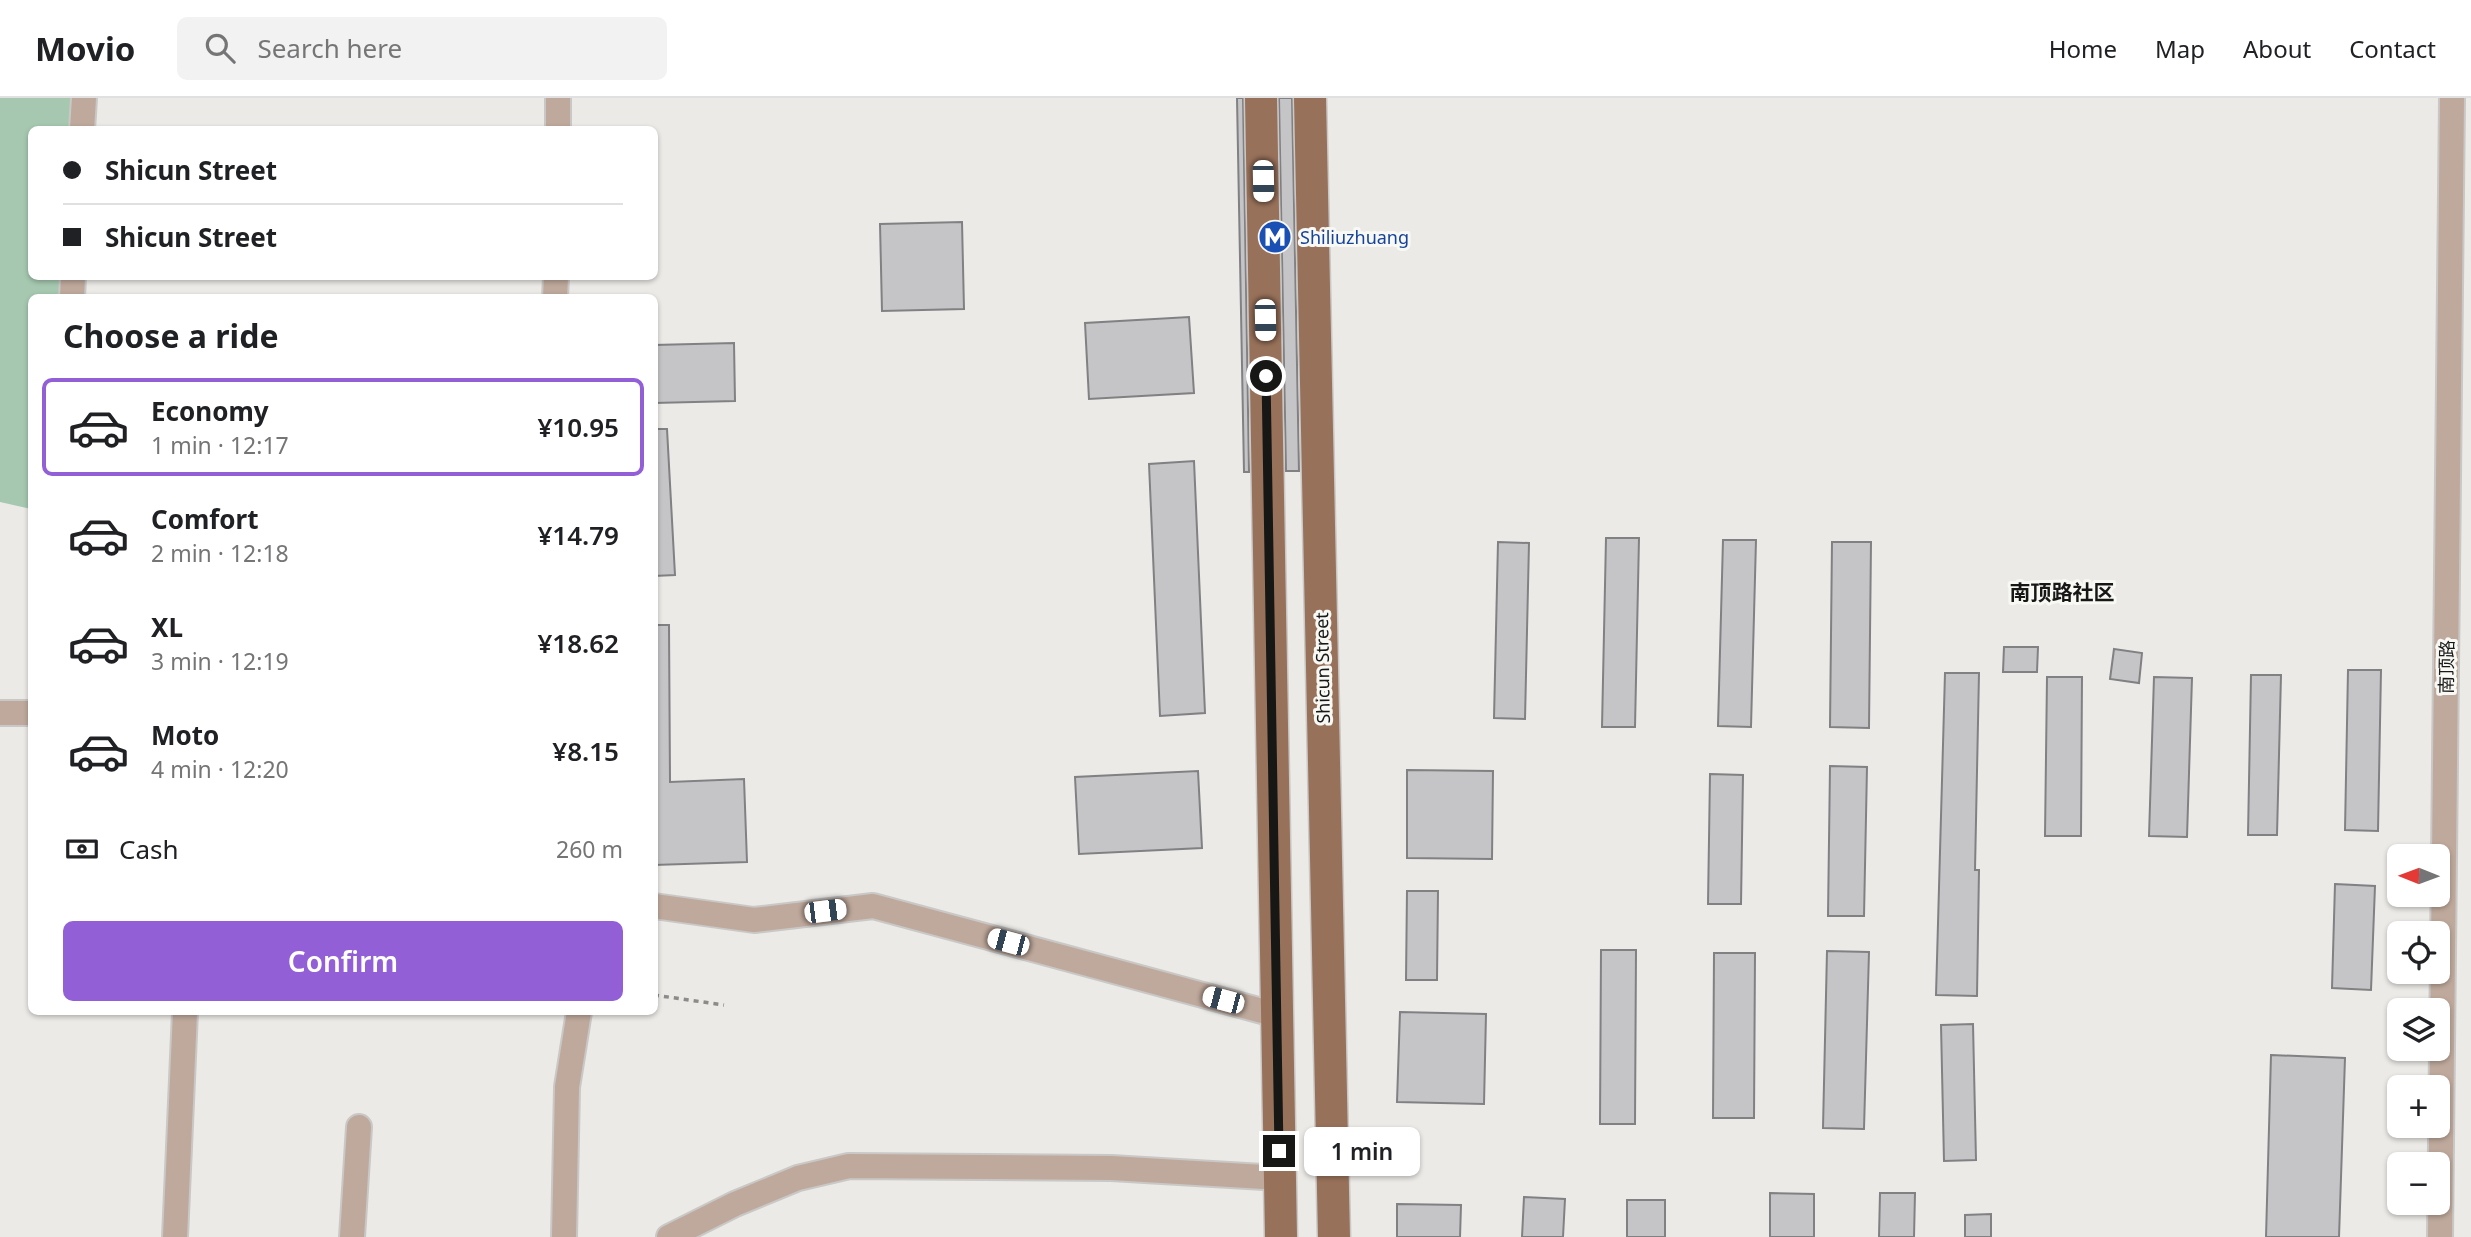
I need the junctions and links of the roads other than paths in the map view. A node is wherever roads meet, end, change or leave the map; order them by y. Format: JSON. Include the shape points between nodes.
{"nodes":[{"id":1,"x":84,"y":98,"type":"edge"},
{"id":2,"x":558,"y":98,"type":"edge"},
{"id":3,"x":1261,"y":98,"type":"edge"},
{"id":4,"x":1310,"y":98,"type":"edge"},
{"id":5,"x":2452,"y":98,"type":"edge"},
{"id":6,"x":82,"y":126,"type":"edge"},
{"id":7,"x":558,"y":126,"type":"edge"},
{"id":8,"x":0,"y":713,"type":"edge"},
{"id":9,"x":28,"y":713,"type":"edge"},
{"id":10,"x":658,"y":907,"type":"edge"},
{"id":11,"x":1277,"y":1014,"type":"junction"},
{"id":12,"x":184,"y":1015,"type":"edge"},
{"id":13,"x":579,"y":1015,"type":"edge"},
{"id":14,"x":359,"y":1127,"type":"dead end"},
{"id":15,"x":1280,"y":1178,"type":"junction"},
{"id":16,"x":175,"y":1237,"type":"edge"},
{"id":17,"x":352,"y":1237,"type":"edge"},
{"id":18,"x":565,"y":1237,"type":"edge"},
{"id":19,"x":669,"y":1237,"type":"edge"},
{"id":20,"x":1281,"y":1237,"type":"edge"},
{"id":21,"x":1334,"y":1237,"type":"edge"},
{"id":22,"x":2440,"y":1237,"type":"edge"}],
"edges":[{"from":1,"to":6,"type":"street"},
{"from":2,"to":7,"type":"street"},
{"from":3,"to":11,"type":"main road"},
{"from":4,"to":21,"type":"main road","name":"Shicun Street"},
{"from":5,"to":22,"type":"street","name":"南顶路"},
{"from":8,"to":9,"type":"street"},
{"from":10,"to":11,"type":"street","via":[[754,920],[873,906]]},
{"from":11,"to":15,"type":"main road"},
{"from":12,"to":16,"type":"street"},
{"from":13,"to":18,"type":"street","via":[[567,1087]]},
{"from":14,"to":17,"type":"street"},
{"from":15,"to":19,"type":"street","via":[[1111,1168],[849,1166],[798,1178]]},
{"from":15,"to":20,"type":"main road"}]}
